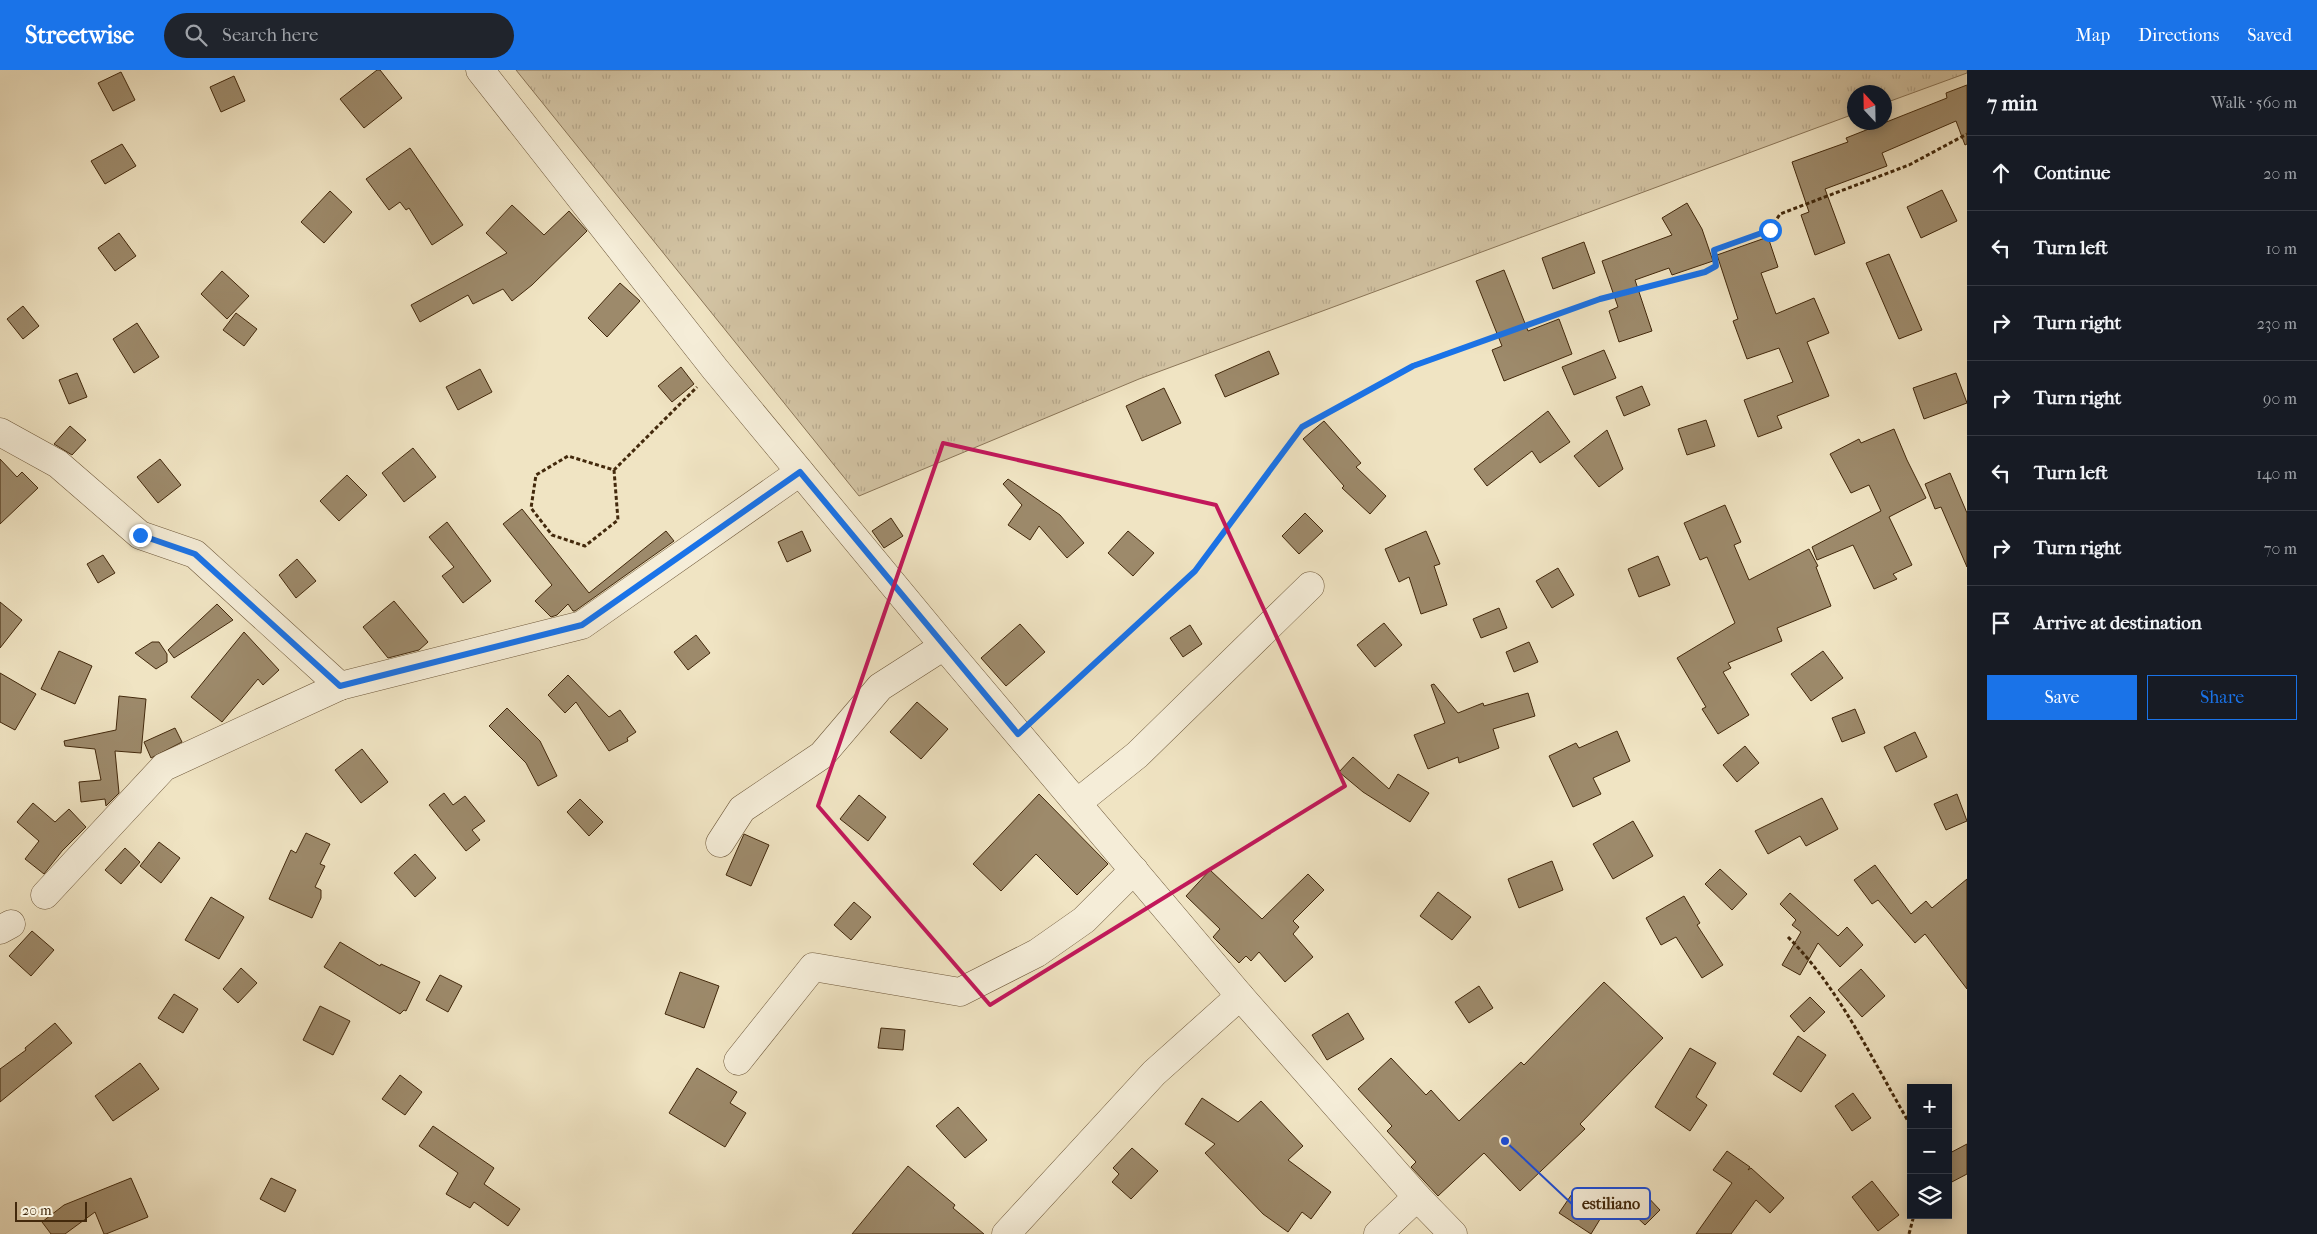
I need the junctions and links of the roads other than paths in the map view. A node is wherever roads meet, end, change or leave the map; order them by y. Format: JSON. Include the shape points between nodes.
{"nodes":[{"id":1,"x":480,"y":70,"type":"edge"},
{"id":2,"x":0,"y":432,"type":"edge"},
{"id":3,"x":800,"y":472,"type":"junction"},
{"id":4,"x":1310,"y":586,"type":"dead end"},
{"id":5,"x":944,"y":646,"type":"junction"},
{"id":6,"x":340,"y":686,"type":"junction"},
{"id":7,"x":1077,"y":803,"type":"junction"},
{"id":8,"x":720,"y":843,"type":"dead end"},
{"id":9,"x":1134,"y":870,"type":"junction"},
{"id":10,"x":46,"y":895,"type":"dead end"},
{"id":11,"x":1240,"y":996,"type":"junction"},
{"id":12,"x":738,"y":1061,"type":"dead end"},
{"id":13,"x":1416,"y":1197,"type":"junction"},
{"id":14,"x":1006,"y":1234,"type":"edge"},
{"id":15,"x":1378,"y":1234,"type":"edge"},
{"id":16,"x":1453,"y":1234,"type":"edge"}],
"edges":[{"from":1,"to":3,"type":"street"},
{"from":2,"to":6,"type":"street","via":[[58,464],[140,535],[195,554]]},
{"from":3,"to":5,"type":"street"},
{"from":3,"to":6,"type":"street","via":[[582,625]]},
{"from":4,"to":7,"type":"street","via":[[1137,756]]},
{"from":5,"to":7,"type":"street"},
{"from":5,"to":8,"type":"street","via":[[880,687],[822,755],[742,809]]},
{"from":6,"to":10,"type":"street","via":[[164,768]]},
{"from":7,"to":9,"type":"street"},
{"from":9,"to":11,"type":"street"},
{"from":9,"to":12,"type":"street","via":[[1084,920],[1037,952],[960,992],[813,967]]},
{"from":11,"to":13,"type":"street"},
{"from":11,"to":14,"type":"street","via":[[1154,1073]]},
{"from":13,"to":15,"type":"street"},
{"from":13,"to":16,"type":"street"}]}
